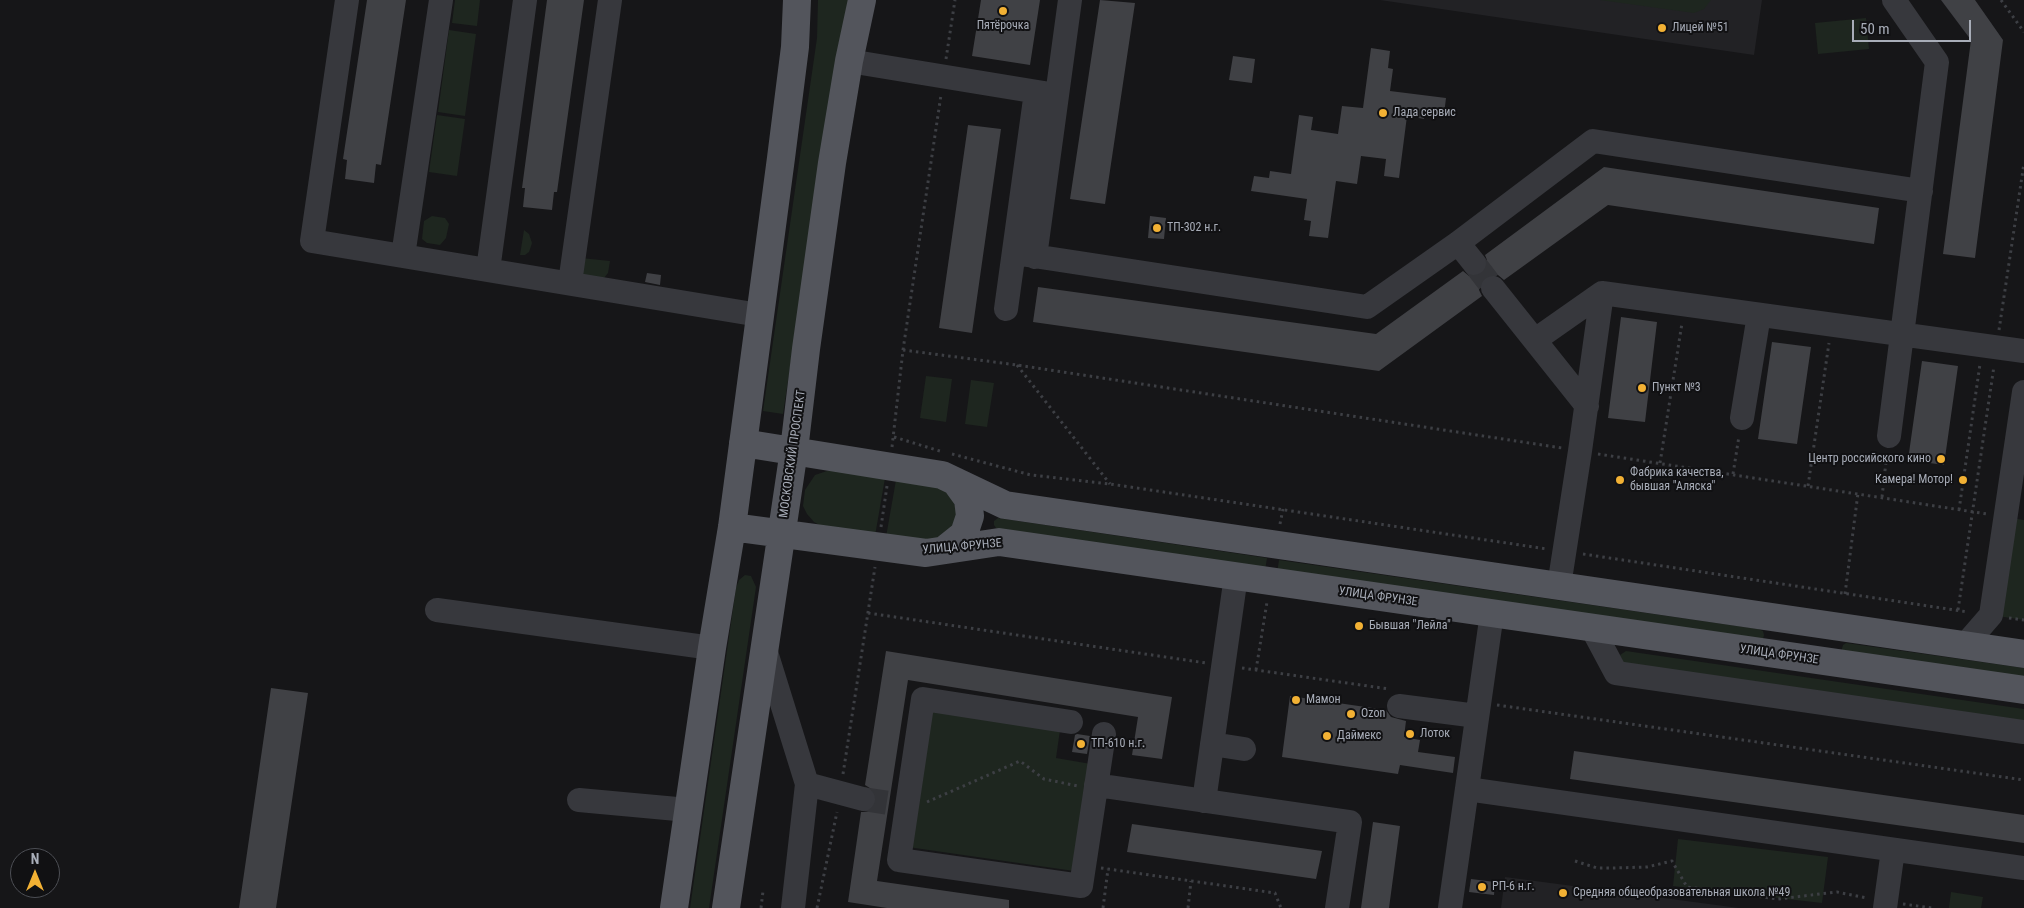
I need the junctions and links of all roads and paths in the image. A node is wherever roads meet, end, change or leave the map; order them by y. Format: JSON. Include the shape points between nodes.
{"nodes":[{"id":1,"x":347,"y":0,"type":"edge"},
{"id":2,"x":441,"y":0,"type":"edge"},
{"id":3,"x":525,"y":0,"type":"edge"},
{"id":4,"x":610,"y":0,"type":"edge"},
{"id":5,"x":797,"y":0,"type":"edge"},
{"id":6,"x":862,"y":0,"type":"edge"},
{"id":7,"x":956,"y":0,"type":"edge"},
{"id":8,"x":1070,"y":0,"type":"edge"},
{"id":9,"x":1894,"y":0,"type":"edge"},
{"id":10,"x":2001,"y":0,"type":"edge"},
{"id":11,"x":2024,"y":32,"type":"edge"},
{"id":12,"x":849,"y":61,"type":"junction"},
{"id":13,"x":944,"y":77,"type":"junction"},
{"id":14,"x":1046,"y":94,"type":"junction"},
{"id":15,"x":2024,"y":163,"type":"edge"},
{"id":16,"x":1921,"y":190,"type":"junction"},
{"id":17,"x":1458,"y":243,"type":"junction"},
{"id":18,"x":1024,"y":255,"type":"junction"},
{"id":19,"x":403,"y":256,"type":"junction"},
{"id":20,"x":1474,"y":263,"type":"tunnel mouth"},
{"id":21,"x":488,"y":270,"type":"junction"},
{"id":22,"x":570,"y":283,"type":"junction"},
{"id":23,"x":1493,"y":288,"type":"tunnel mouth"},
{"id":24,"x":1602,"y":293,"type":"junction"},
{"id":25,"x":1006,"y":309,"type":"dead end"},
{"id":26,"x":1759,"y":314,"type":"junction"},
{"id":27,"x":759,"y":315,"type":"junction"},
{"id":28,"x":1683,"y":322,"type":"dead end"},
{"id":29,"x":1902,"y":334,"type":"junction"},
{"id":30,"x":1830,"y":338,"type":"dead end"},
{"id":31,"x":1535,"y":340,"type":"junction"},
{"id":32,"x":1997,"y":347,"type":"junction"},
{"id":33,"x":2024,"y":350,"type":"edge"},
{"id":34,"x":1017,"y":364,"type":"junction"},
{"id":35,"x":1980,"y":364,"type":"dead end"},
{"id":36,"x":2024,"y":392,"type":"edge"},
{"id":37,"x":1587,"y":406,"type":"junction"},
{"id":38,"x":1742,"y":418,"type":"joint"},
{"id":39,"x":1889,"y":436,"type":"joint"},
{"id":40,"x":894,"y":437,"type":"dead end"},
{"id":41,"x":743,"y":443,"type":"junction"},
{"id":42,"x":794,"y":450,"type":"junction"},
{"id":43,"x":1580,"y":451,"type":"junction"},
{"id":44,"x":1660,"y":463,"type":"junction"},
{"id":45,"x":1733,"y":474,"type":"junction"},
{"id":46,"x":955,"y":481,"type":"junction"},
{"id":47,"x":1808,"y":486,"type":"junction"},
{"id":48,"x":1858,"y":493,"type":"junction"},
{"id":49,"x":1882,"y":497,"type":"junction"},
{"id":50,"x":1005,"y":505,"type":"junction"},
{"id":51,"x":1959,"y":510,"type":"junction"},
{"id":52,"x":1972,"y":512,"type":"junction"},
{"id":53,"x":2006,"y":517,"type":"junction"},
{"id":54,"x":732,"y":527,"type":"junction"},
{"id":55,"x":782,"y":535,"type":"junction"},
{"id":56,"x":999,"y":542,"type":"junction"},
{"id":57,"x":944,"y":550,"type":"junction"},
{"id":58,"x":1236,"y":576,"type":"junction"},
{"id":59,"x":1559,"y":586,"type":"junction"},
{"id":60,"x":1845,"y":594,"type":"dead end"},
{"id":61,"x":437,"y":610,"type":"dead end"},
{"id":62,"x":1958,"y":610,"type":"dead end"},
{"id":63,"x":868,"y":613,"type":"dead end"},
{"id":64,"x":1492,"y":613,"type":"junction"},
{"id":65,"x":1768,"y":616,"type":"junction"},
{"id":66,"x":1991,"y":616,"type":"junction"},
{"id":67,"x":1592,"y":628,"type":"junction"},
{"id":68,"x":1851,"y":628,"type":"junction"},
{"id":69,"x":1965,"y":645,"type":"junction"},
{"id":70,"x":712,"y":648,"type":"junction"},
{"id":71,"x":765,"y":649,"type":"junction"},
{"id":72,"x":1762,"y":652,"type":"junction"},
{"id":73,"x":2015,"y":652,"type":"edge"},
{"id":74,"x":1845,"y":664,"type":"junction"},
{"id":75,"x":2024,"y":690,"type":"edge"},
{"id":76,"x":1399,"y":706,"type":"dead end"},
{"id":77,"x":1477,"y":716,"type":"junction"},
{"id":78,"x":1071,"y":722,"type":"dead end"},
{"id":79,"x":2024,"y":732,"type":"edge"},
{"id":80,"x":1104,"y":734,"type":"dead end"},
{"id":81,"x":1212,"y":744,"type":"junction"},
{"id":82,"x":1244,"y":749,"type":"dead end"},
{"id":83,"x":807,"y":784,"type":"junction"},
{"id":84,"x":1096,"y":788,"type":"junction"},
{"id":85,"x":1466,"y":790,"type":"junction"},
{"id":86,"x":840,"y":793,"type":"junction"},
{"id":87,"x":863,"y":799,"type":"tunnel mouth"},
{"id":88,"x":579,"y":800,"type":"dead end"},
{"id":89,"x":1204,"y":801,"type":"junction"},
{"id":90,"x":898,"y":804,"type":"junction"},
{"id":91,"x":688,"y":810,"type":"junction"},
{"id":92,"x":1893,"y":850,"type":"junction"},
{"id":93,"x":1574,"y":861,"type":"dead end"},
{"id":94,"x":1084,"y":866,"type":"junction"},
{"id":95,"x":2024,"y":868,"type":"edge"},
{"id":96,"x":1108,"y":869,"type":"junction"},
{"id":97,"x":1191,"y":882,"type":"junction"},
{"id":98,"x":763,"y":891,"type":"dead end"},
{"id":99,"x":1885,"y":905,"type":"edge"},
{"id":100,"x":674,"y":908,"type":"edge"},
{"id":101,"x":726,"y":908,"type":"edge"},
{"id":102,"x":761,"y":908,"type":"edge"},
{"id":103,"x":793,"y":908,"type":"edge"},
{"id":104,"x":817,"y":908,"type":"edge"},
{"id":105,"x":1103,"y":908,"type":"edge"},
{"id":106,"x":1188,"y":908,"type":"edge"},
{"id":107,"x":1281,"y":908,"type":"edge"},
{"id":108,"x":1337,"y":908,"type":"edge"},
{"id":109,"x":1450,"y":908,"type":"edge"},
{"id":110,"x":1932,"y":908,"type":"edge"}],
"edges":[{"from":1,"to":19,"type":"street","via":[[312,241]]},
{"from":2,"to":19,"type":"street"},
{"from":3,"to":21,"type":"street"},
{"from":4,"to":22,"type":"street"},
{"from":5,"to":27,"type":"main road","via":[[790,84]]},
{"from":6,"to":12,"type":"main road","name":"МОСКОВСКИЙ ПРОСПЕКТ"},
{"from":7,"to":13,"type":"path"},
{"from":8,"to":14,"type":"street"},
{"from":9,"to":16,"type":"street","via":[[1937,62]]},
{"from":10,"to":11,"type":"path"},
{"from":12,"to":13,"type":"street"},
{"from":12,"to":42,"type":"main road","name":"МОСКОВСКИЙ ПРОСПЕКТ"},
{"from":13,"to":14,"type":"street"},
{"from":13,"to":34,"type":"path","via":[[903,350]]},
{"from":14,"to":18,"type":"street"},
{"from":15,"to":32,"type":"path"},
{"from":16,"to":17,"type":"street","via":[[1593,141]]},
{"from":16,"to":29,"type":"street"},
{"from":17,"to":18,"type":"street","via":[[1367,307]]},
{"from":17,"to":20,"type":"street"},
{"from":18,"to":25,"type":"street"},
{"from":19,"to":21,"type":"street"},
{"from":21,"to":22,"type":"street"},
{"from":22,"to":27,"type":"street"},
{"from":23,"to":31,"type":"street"},
{"from":24,"to":26,"type":"street"},
{"from":24,"to":31,"type":"street"},
{"from":24,"to":37,"type":"street"},
{"from":26,"to":29,"type":"street"},
{"from":26,"to":38,"type":"street"},
{"from":27,"to":41,"type":"main road"},
{"from":28,"to":44,"type":"path"},
{"from":29,"to":32,"type":"street"},
{"from":29,"to":39,"type":"street"},
{"from":30,"to":47,"type":"path"},
{"from":31,"to":37,"type":"street"},
{"from":32,"to":33,"type":"street"},
{"from":32,"to":52,"type":"path"},
{"from":34,"to":40,"type":"path","via":[[1110,484],[1031,475]]},
{"from":34,"to":43,"type":"path"},
{"from":35,"to":51,"type":"path"},
{"from":36,"to":53,"type":"street"},
{"from":37,"to":43,"type":"street"},
{"from":38,"to":45,"type":"path"},
{"from":39,"to":49,"type":"path"},
{"from":41,"to":42,"type":"main road"},
{"from":41,"to":54,"type":"main road"},
{"from":42,"to":46,"type":"main road","via":[[942,475]]},
{"from":42,"to":55,"type":"main road","name":"МОСКОВСКИЙ ПРОСПЕКТ"},
{"from":43,"to":44,"type":"path"},
{"from":43,"to":59,"type":"street"},
{"from":44,"to":45,"type":"path"},
{"from":45,"to":47,"type":"path"},
{"from":46,"to":50,"type":"main road"},
{"from":46,"to":57,"type":"main road","via":[[968,499],[970,516],[964,534]]},
{"from":47,"to":48,"type":"path"},
{"from":48,"to":49,"type":"path"},
{"from":48,"to":60,"type":"path"},
{"from":49,"to":51,"type":"path"},
{"from":50,"to":56,"type":"main road","via":[[993,509],[983,522],[988,536]]},
{"from":50,"to":59,"type":"main road"},
{"from":51,"to":52,"type":"path"},
{"from":52,"to":53,"type":"path"},
{"from":52,"to":62,"type":"path"},
{"from":53,"to":66,"type":"street"},
{"from":54,"to":55,"type":"main road","name":"УЛИЦА ФРУНЗЕ"},
{"from":54,"to":70,"type":"main road"},
{"from":55,"to":57,"type":"main road","name":"УЛИЦА ФРУНЗЕ","via":[[926,552]]},
{"from":55,"to":71,"type":"main road","name":"МОСКОВСКИЙ ПРОСПЕКТ"},
{"from":56,"to":57,"type":"main road","name":"УЛИЦА ФРУНЗЕ"},
{"from":56,"to":58,"type":"main road","name":"УЛИЦА ФРУНЗЕ"},
{"from":58,"to":64,"type":"main road","name":"УЛИЦА ФРУНЗЕ"},
{"from":58,"to":81,"type":"street"},
{"from":59,"to":65,"type":"main road"},
{"from":61,"to":70,"type":"street"},
{"from":63,"to":86,"type":"path"},
{"from":64,"to":67,"type":"main road","name":"УЛИЦА ФРУНЗЕ"},
{"from":64,"to":77,"type":"street"},
{"from":65,"to":68,"type":"main road"},
{"from":65,"to":72,"type":"main road","via":[[1776,625],[1778,636],[1773,646]]},
{"from":66,"to":69,"type":"street"},
{"from":66,"to":73,"type":"street"},
{"from":67,"to":72,"type":"main road","name":"УЛИЦА ФРУНЗЕ"},
{"from":67,"to":79,"type":"street","via":[[1616,673]]},
{"from":68,"to":69,"type":"main road"},
{"from":68,"to":74,"type":"main road","via":[[1839,634],[1832,645],[1835,655]]},
{"from":69,"to":73,"type":"main road"},
{"from":70,"to":91,"type":"main road"},
{"from":71,"to":83,"type":"street"},
{"from":71,"to":101,"type":"main road","name":"МОСКОВСКИЙ ПРОСПЕКТ"},
{"from":72,"to":74,"type":"main road","name":"УЛИЦА ФРУНЗЕ"},
{"from":74,"to":75,"type":"main road","name":"УЛИЦА ФРУНЗЕ"},
{"from":76,"to":77,"type":"street"},
{"from":77,"to":85,"type":"street"},
{"from":78,"to":90,"type":"street","via":[[923,699]]},
{"from":80,"to":84,"type":"street"},
{"from":81,"to":82,"type":"street"},
{"from":81,"to":89,"type":"street"},
{"from":83,"to":86,"type":"street"},
{"from":83,"to":103,"type":"street"},
{"from":84,"to":89,"type":"street"},
{"from":84,"to":90,"type":"path","via":[[1044,779],[1020,761],[924,804]]},
{"from":84,"to":94,"type":"street"},
{"from":85,"to":92,"type":"street"},
{"from":85,"to":109,"type":"street"},
{"from":86,"to":87,"type":"street"},
{"from":86,"to":104,"type":"path"},
{"from":88,"to":91,"type":"street"},
{"from":89,"to":108,"type":"street","via":[[1350,822]]},
{"from":90,"to":94,"type":"street","via":[[898,860],[1081,886]]},
{"from":91,"to":100,"type":"main road"},
{"from":92,"to":95,"type":"street"},
{"from":92,"to":99,"type":"street"},
{"from":93,"to":99,"type":"path","via":[[1597,868],[1614,868],[1647,867],[1672,861],[1686,887],[1778,900],[1837,892]]},
{"from":94,"to":96,"type":"path"},
{"from":96,"to":97,"type":"path"},
{"from":96,"to":105,"type":"path"},
{"from":97,"to":106,"type":"path"},
{"from":97,"to":107,"type":"path","via":[[1275,893]]},
{"from":98,"to":102,"type":"path"},
{"from":99,"to":110,"type":"path"}]}
